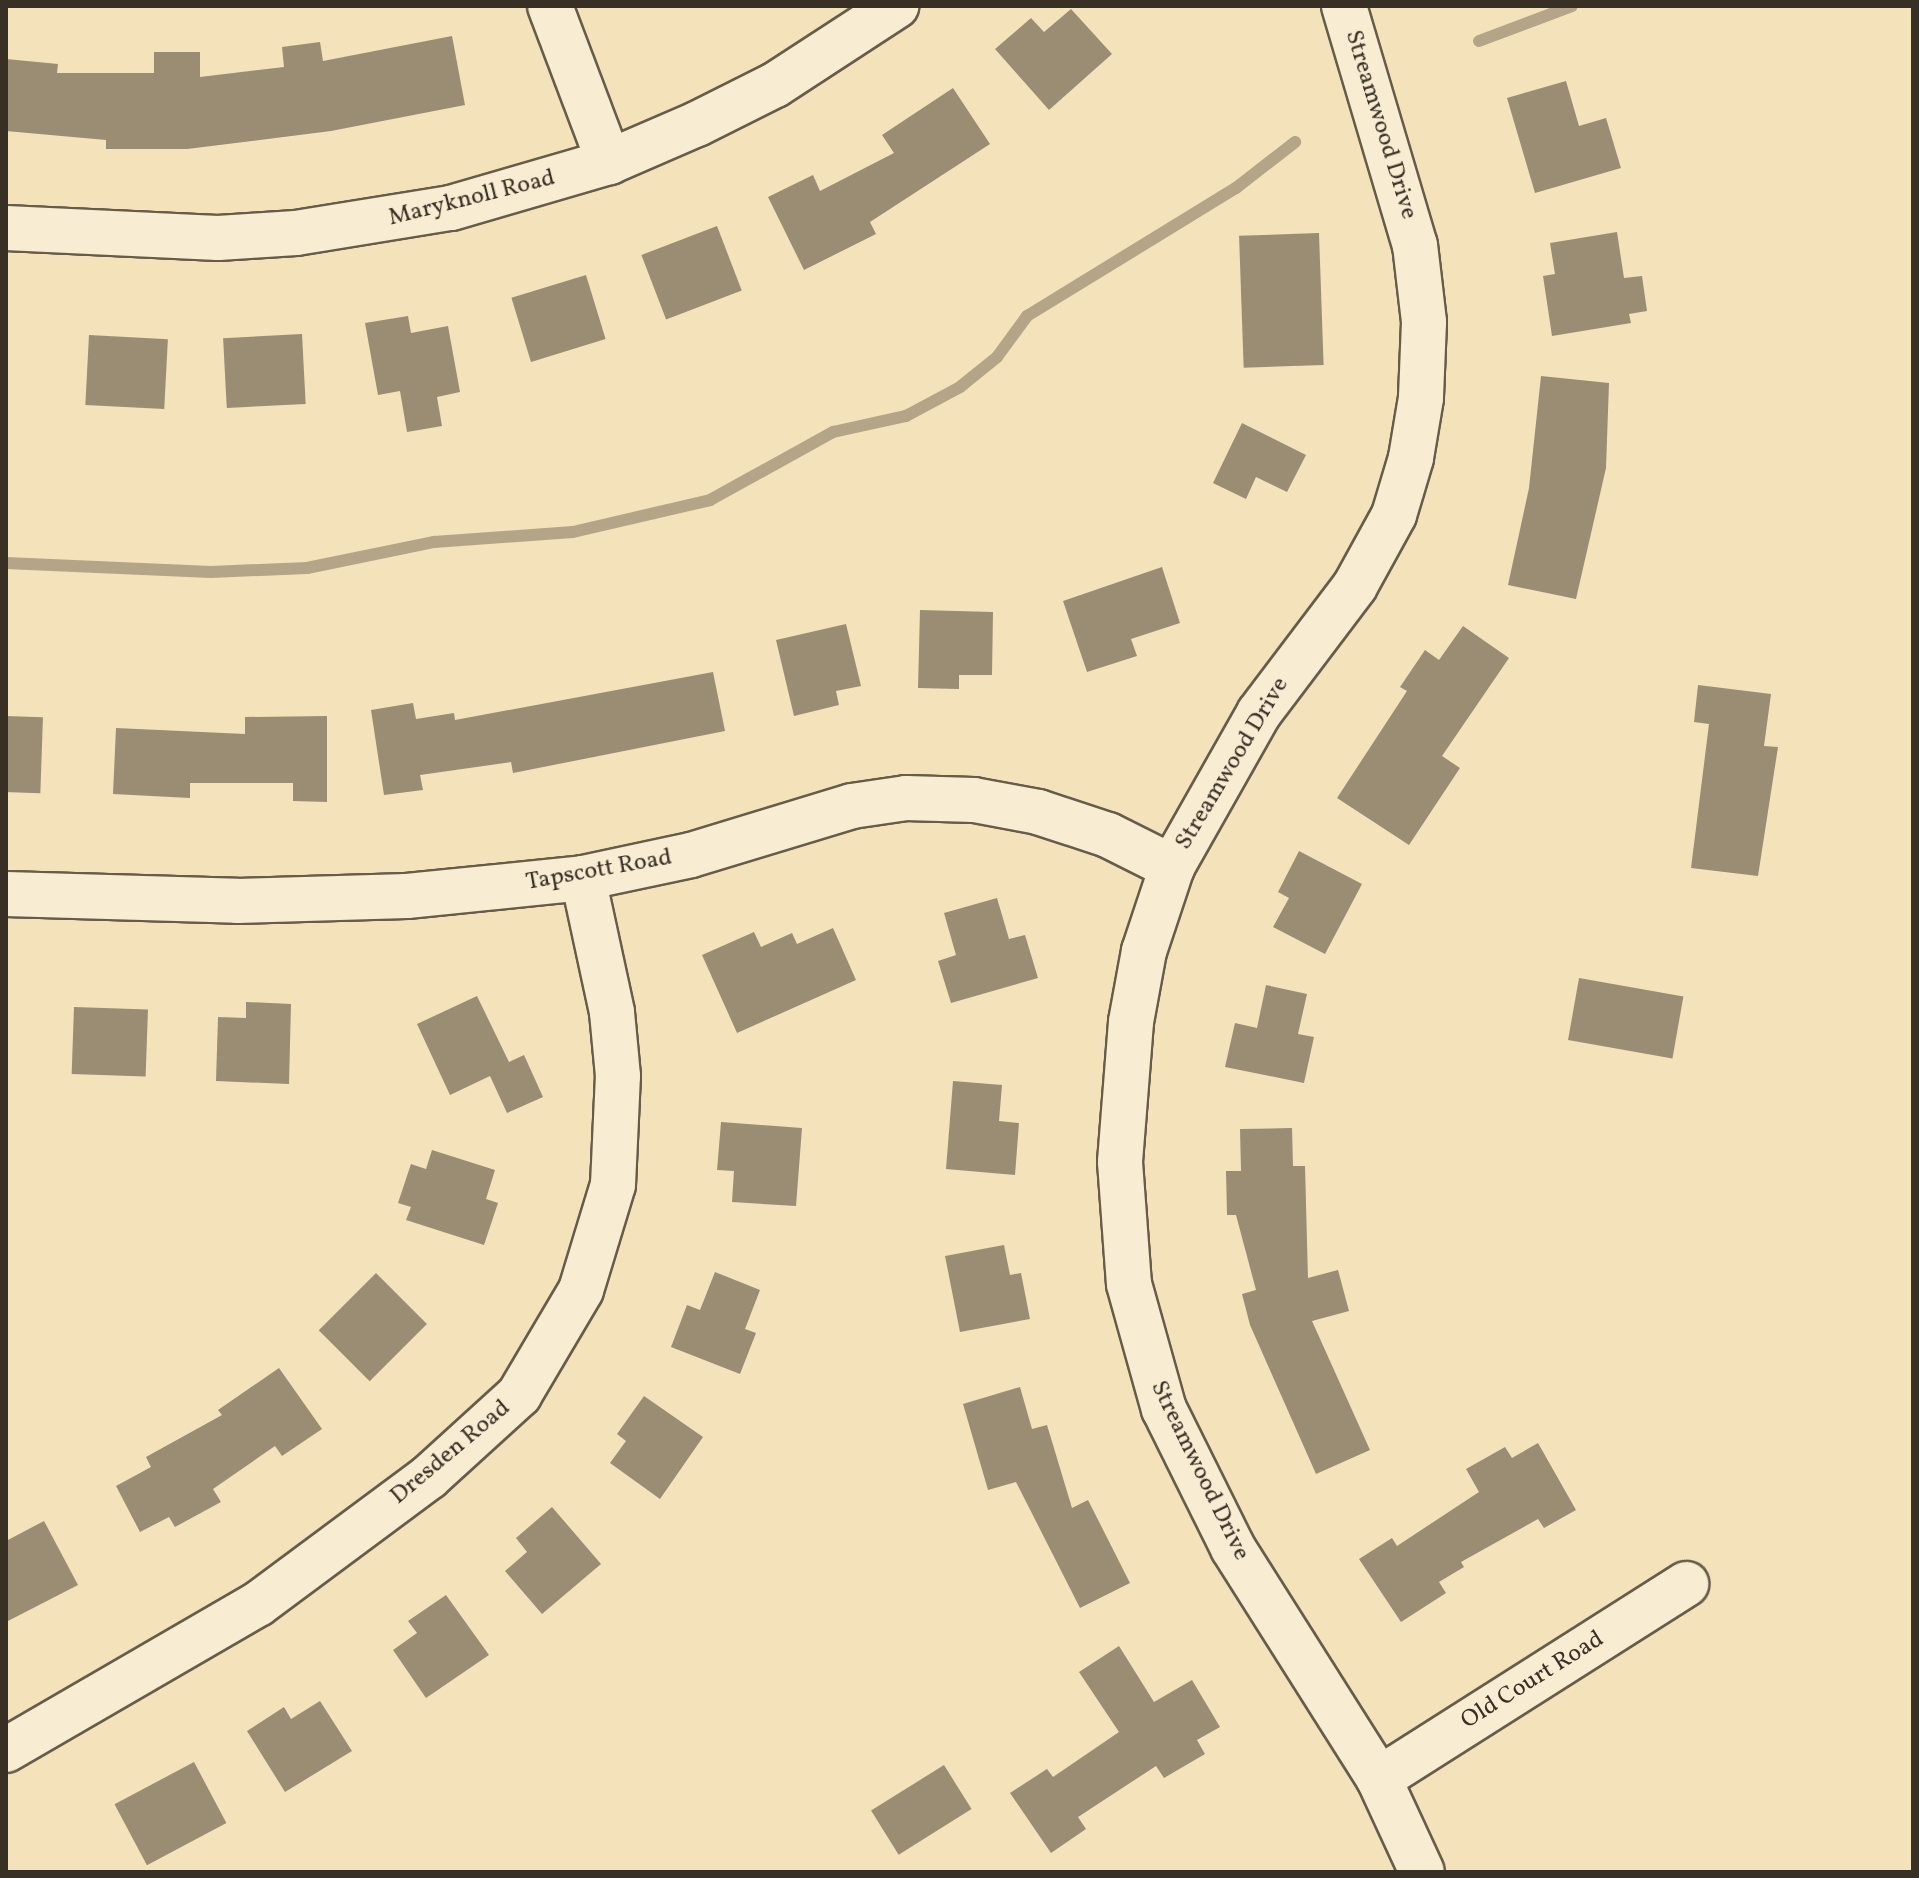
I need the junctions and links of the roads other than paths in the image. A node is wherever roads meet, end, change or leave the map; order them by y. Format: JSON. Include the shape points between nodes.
{"nodes":[{"id":1,"x":550,"y":6,"type":"edge"},
{"id":2,"x":896,"y":6,"type":"edge"},
{"id":3,"x":1344,"y":6,"type":"edge"},
{"id":4,"x":609,"y":162,"type":"junction"},
{"id":5,"x":6,"y":228,"type":"edge"},
{"id":6,"x":1172,"y":867,"type":"junction"},
{"id":7,"x":583,"y":878,"type":"junction"},
{"id":8,"x":6,"y":894,"type":"edge"},
{"id":9,"x":1686,"y":1584,"type":"dead end"},
{"id":10,"x":6,"y":1750,"type":"edge"},
{"id":11,"x":1379,"y":1779,"type":"junction"},
{"id":12,"x":1422,"y":1872,"type":"edge"}],
"edges":[{"from":1,"to":4,"type":"street"},
{"from":2,"to":4,"type":"street","name":"Maryknoll Road","via":[[775,85]]},
{"from":3,"to":6,"type":"street","name":"Streamwood Drive","via":[[1415,245],[1424,322],[1421,398],[1411,458],[1394,515],[1355,586],[1259,713]]},
{"from":4,"to":5,"type":"street","name":"Maryknoll Road","via":[[451,208],[296,233],[129,237]]},
{"from":6,"to":7,"type":"street","name":"Tapscott Road","via":[[1108,835],[1038,812],[974,800],[906,798],[852,806],[691,855]]},
{"from":6,"to":11,"type":"street","name":"Streamwood Drive","via":[[1144,951],[1122,1101],[1123,1227],[1143,1351],[1164,1409],[1233,1548]]},
{"from":7,"to":8,"type":"street","name":"Tapscott Road","via":[[407,896],[252,900]]},
{"from":7,"to":10,"type":"street","name":"Dresden Road","via":[[612,1012],[618,1076],[613,1185],[581,1290],[519,1395],[429,1477],[258,1604]]},
{"from":9,"to":11,"type":"street","name":"Old Court Road"},
{"from":11,"to":12,"type":"street","name":"Streamwood Drive"}]}
